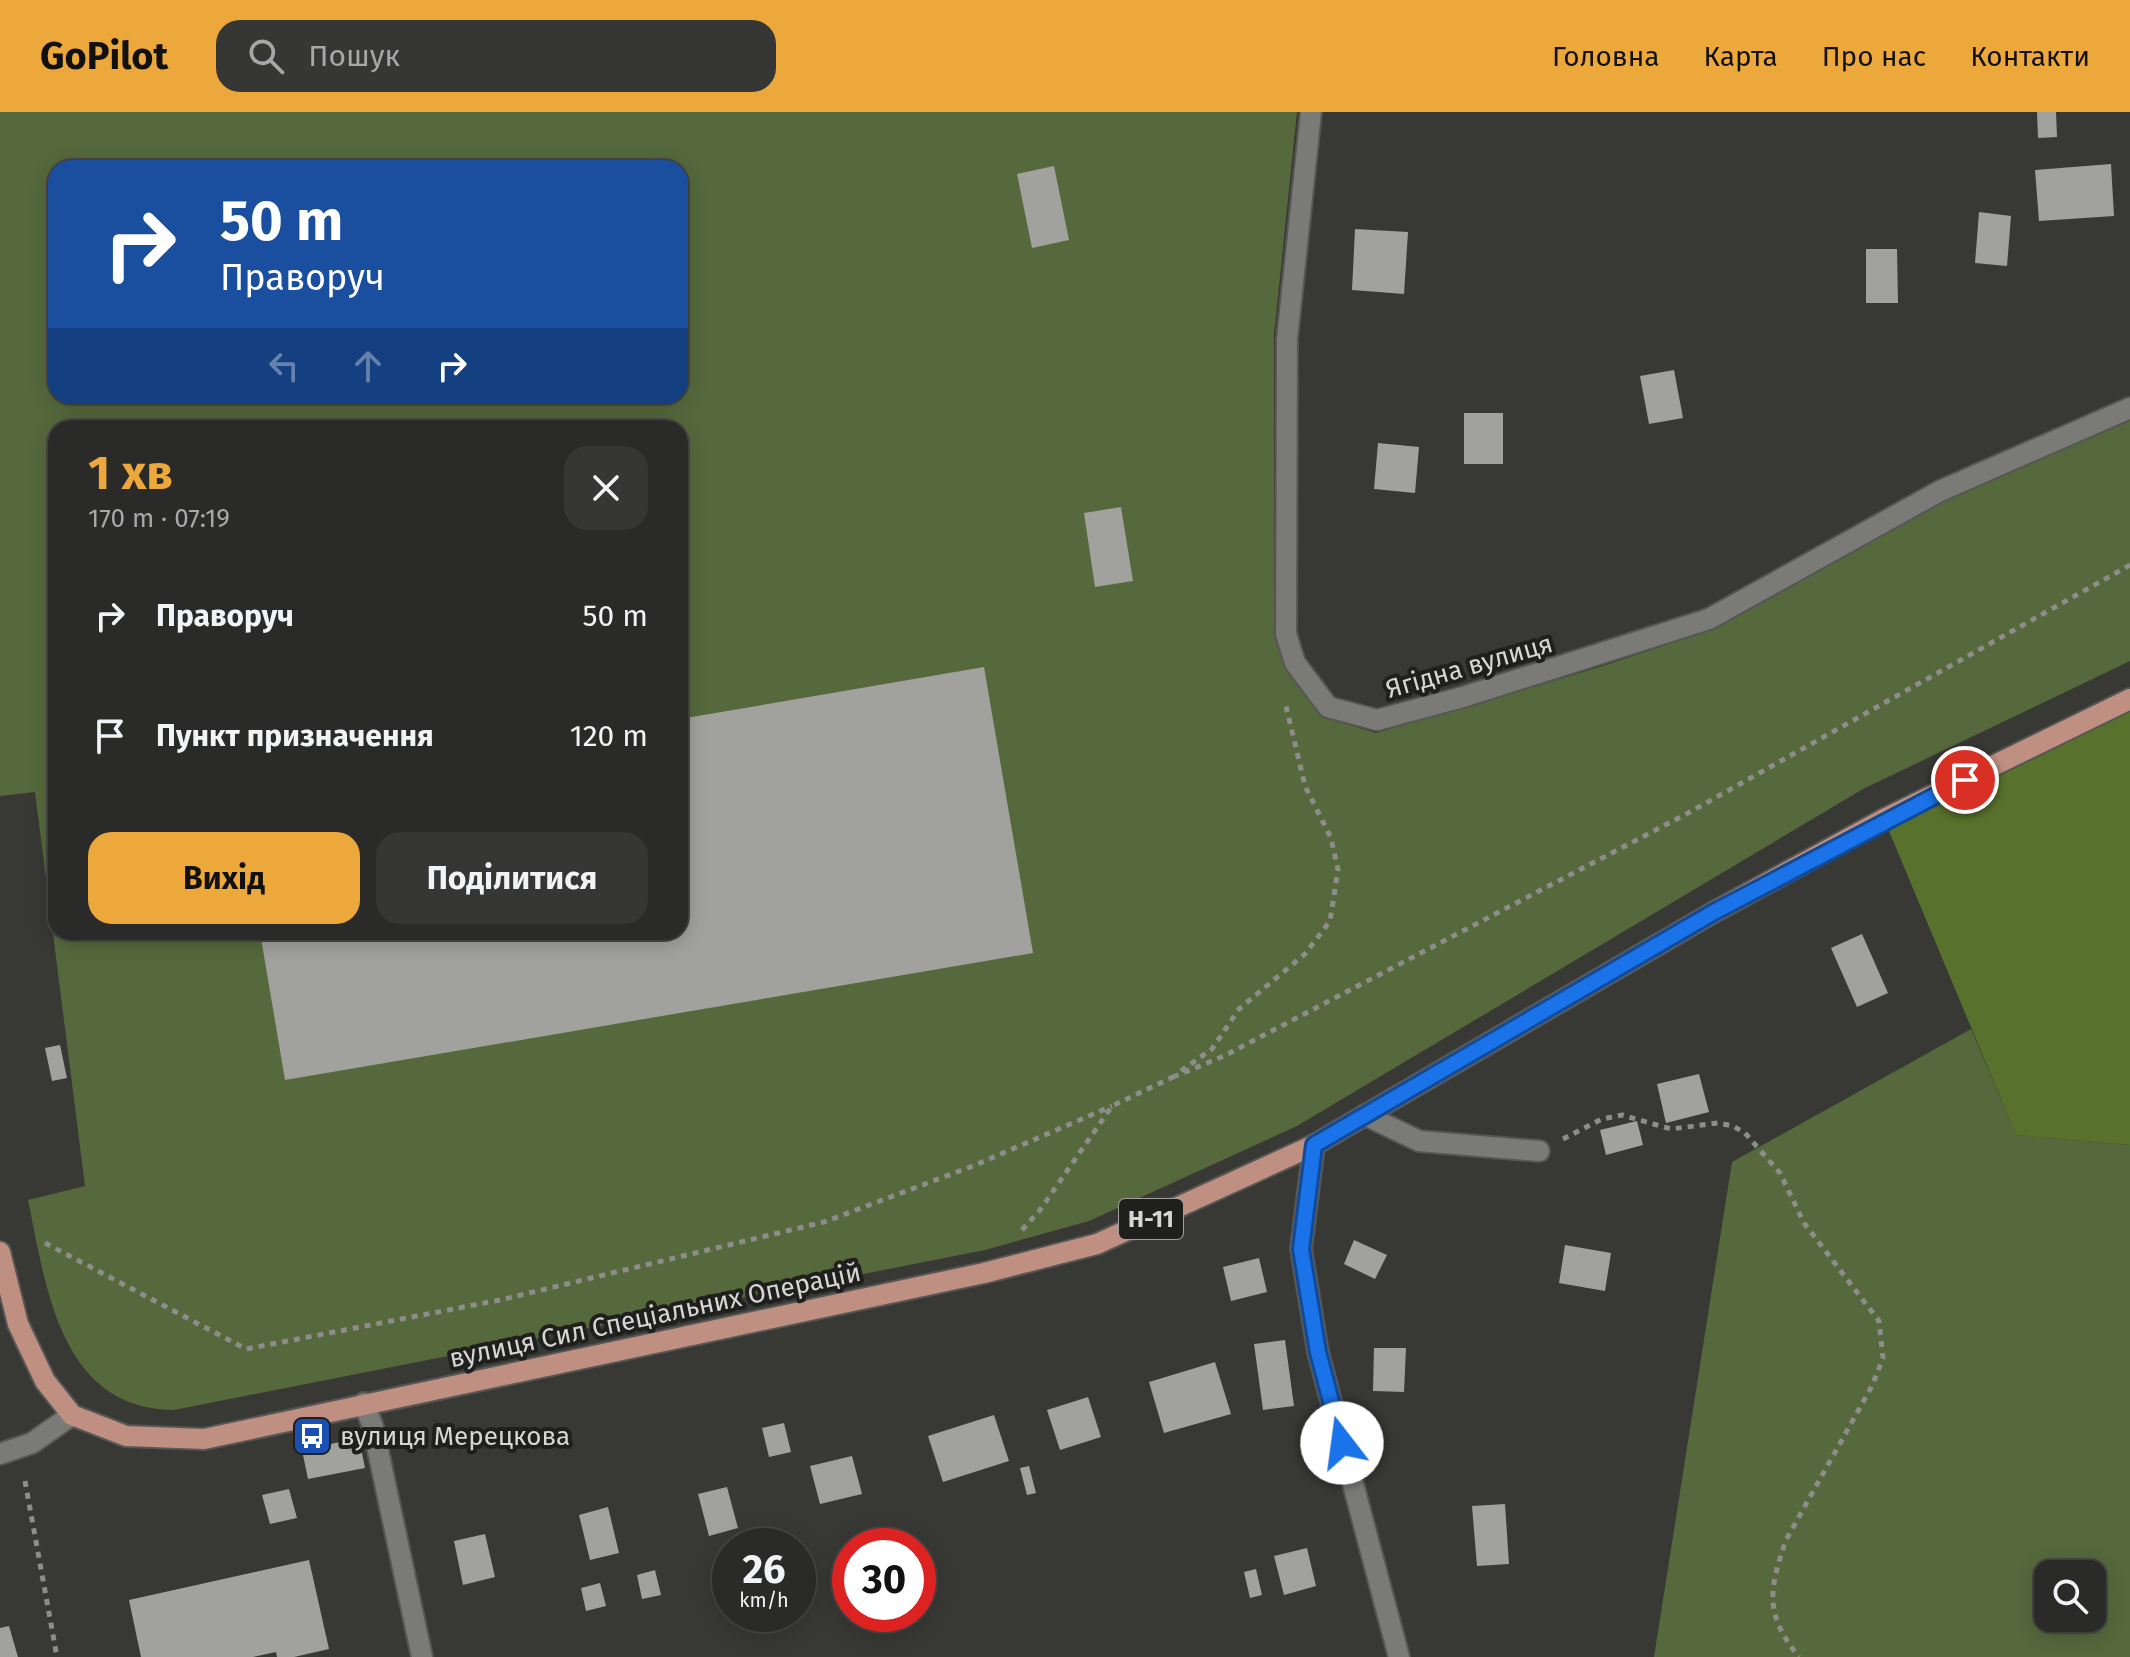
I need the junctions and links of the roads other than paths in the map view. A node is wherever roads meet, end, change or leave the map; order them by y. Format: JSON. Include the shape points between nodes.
{"nodes":[{"id":1,"x":1311,"y":112,"type":"edge"},
{"id":2,"x":2130,"y":408,"type":"edge"},
{"id":3,"x":2130,"y":699,"type":"edge"},
{"id":4,"x":1365,"y":1115,"type":"junction"},
{"id":5,"x":1314,"y":1145,"type":"junction"},
{"id":6,"x":1539,"y":1151,"type":"road end"},
{"id":7,"x":0,"y":1252,"type":"edge"},
{"id":8,"x":364,"y":1403,"type":"junction"},
{"id":9,"x":72,"y":1415,"type":"junction"},
{"id":10,"x":0,"y":1454,"type":"edge"},
{"id":11,"x":422,"y":1657,"type":"edge"},
{"id":12,"x":1399,"y":1657,"type":"edge"}],
"edges":[{"from":1,"to":2,"type":"street","name":"Ягідна вулиця","via":[[1287,339],[1286,634],[1295,663],[1328,707],[1377,720],[1709,619],[1940,491]]},
{"from":3,"to":4,"type":"main road","name":"вулиця Сил Спеціальних Операцій","number":"Н-11","via":[[1831,848]]},
{"from":4,"to":5,"type":"main road","name":"вулиця Сил Спеціальних Операцій","number":"Н-11"},
{"from":4,"to":6,"type":"street","via":[[1419,1141]]},
{"from":5,"to":8,"type":"main road","name":"вулиця Сил Спеціальних Операцій","number":"Н-11","via":[[1097,1244],[984,1273]]},
{"from":5,"to":12,"type":"street","via":[[1301,1249],[1318,1352]]},
{"from":7,"to":9,"type":"main road","via":[[18,1324],[45,1381]]},
{"from":8,"to":9,"type":"main road","name":"вулиця Сил Спеціальних Операцій","number":"Н-11","via":[[204,1439],[126,1436]]},
{"from":8,"to":11,"type":"street"},
{"from":9,"to":10,"type":"street","via":[[32,1443]]}]}
